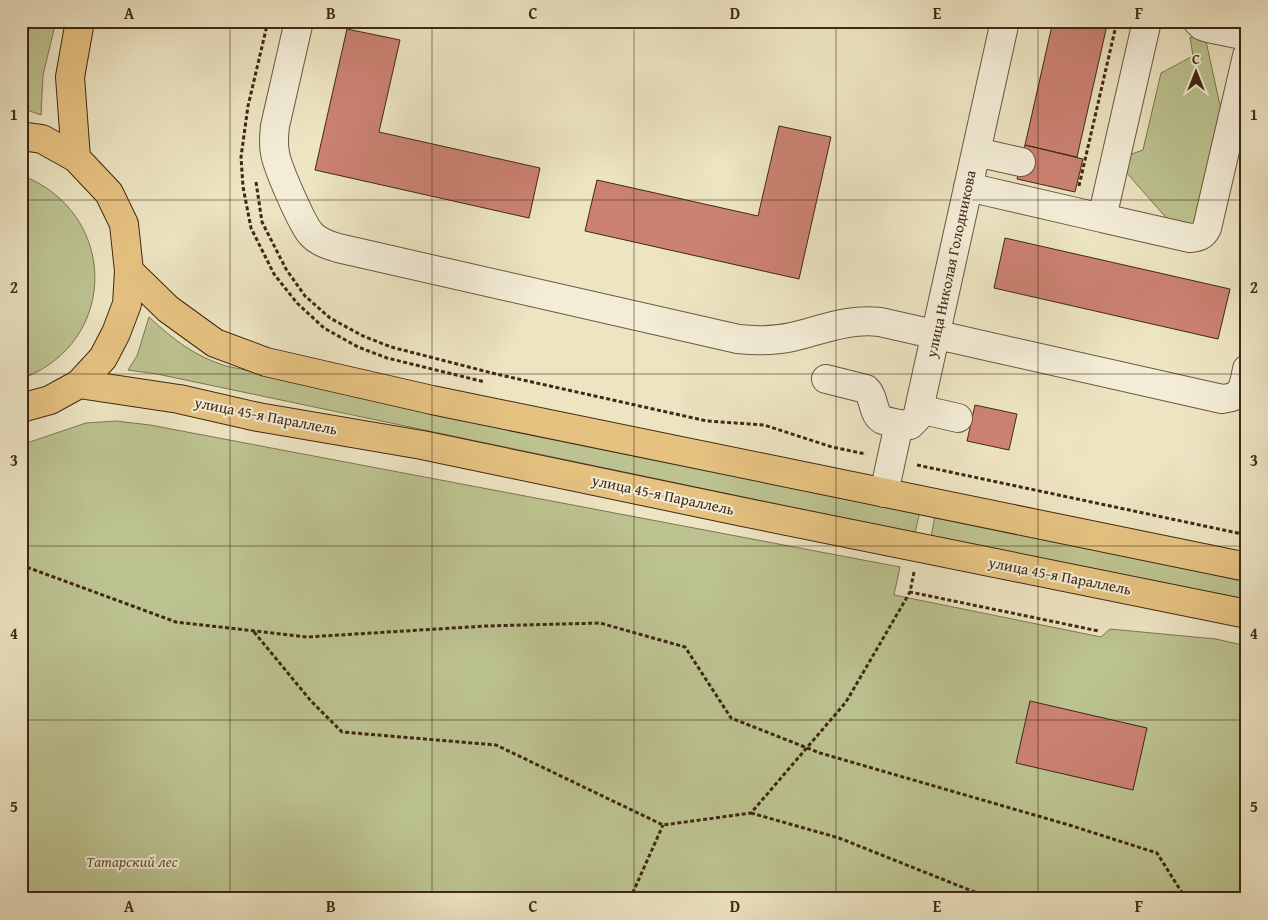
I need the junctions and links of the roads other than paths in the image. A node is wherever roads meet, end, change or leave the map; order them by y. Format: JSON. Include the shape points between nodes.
{"nodes":[{"id":1,"x":80,"y":21,"type":"edge"},
{"id":2,"x":299,"y":21,"type":"edge"},
{"id":3,"x":1005,"y":21,"type":"edge"},
{"id":4,"x":1147,"y":21,"type":"edge"},
{"id":5,"x":1197,"y":21,"type":"edge"},
{"id":6,"x":1247,"y":36,"type":"edge"},
{"id":7,"x":1247,"y":56,"type":"edge"},
{"id":8,"x":21,"y":136,"type":"edge"},
{"id":9,"x":976,"y":152,"type":"junction"},
{"id":10,"x":76,"y":158,"type":"junction"},
{"id":11,"x":1021,"y":162,"type":"dead end"},
{"id":12,"x":968,"y":187,"type":"junction"},
{"id":13,"x":1102,"y":218,"type":"junction"},
{"id":14,"x":129,"y":271,"type":"junction"},
{"id":15,"x":936,"y":334,"type":"junction"},
{"id":16,"x":1247,"y":370,"type":"edge"},
{"id":17,"x":826,"y":379,"type":"dead end"},
{"id":18,"x":78,"y":384,"type":"junction"},
{"id":19,"x":21,"y":408,"type":"edge"},
{"id":20,"x":909,"y":417,"type":"junction"},
{"id":21,"x":958,"y":418,"type":"dead end"},
{"id":22,"x":884,"y":493,"type":"junction"},
{"id":23,"x":1246,"y":566,"type":"edge"},
{"id":24,"x":1247,"y":614,"type":"edge"}],
"edges":[{"from":1,"to":10,"type":"main road","via":[[70,77]]},
{"from":2,"to":15,"type":"street","via":[[275,126],[275,155],[302,219],[311,234],[323,243],[738,339],[765,341],[791,338],[864,320]]},
{"from":3,"to":9,"type":"street","name":"улица Николая Голодникова"},
{"from":4,"to":13,"type":"street"},
{"from":5,"to":6,"type":"street","via":[[1208,28]]},
{"from":7,"to":13,"type":"street","via":[[1204,234],[1190,238]]},
{"from":8,"to":10,"type":"main road","via":[[42,139]]},
{"from":9,"to":11,"type":"street"},
{"from":9,"to":12,"type":"street","name":"улица Николая Голодникова"},
{"from":10,"to":14,"type":"main road","via":[[109,193],[124,224]]},
{"from":12,"to":13,"type":"street"},
{"from":12,"to":15,"type":"street","name":"улица Николая Голодникова"},
{"from":14,"to":18,"type":"main road","via":[[127,304],[116,333],[104,358]]},
{"from":14,"to":22,"type":"main road","via":[[168,308],[215,343],[266,362],[432,400]]},
{"from":15,"to":16,"type":"street","via":[[1222,399],[1238,395]]},
{"from":15,"to":20,"type":"street","name":"улица Николая Голодникова"},
{"from":17,"to":20,"type":"street","via":[[866,389],[882,420]]},
{"from":18,"to":19,"type":"main road","via":[[50,400]]},
{"from":18,"to":24,"type":"main road","name":"улица 45-я Параллель","via":[[179,399],[258,417],[422,445]]},
{"from":20,"to":21,"type":"street"},
{"from":20,"to":22,"type":"street","name":"улица Николая Голодникова","via":[[891,460]]},
{"from":22,"to":23,"type":"main road"}]}
